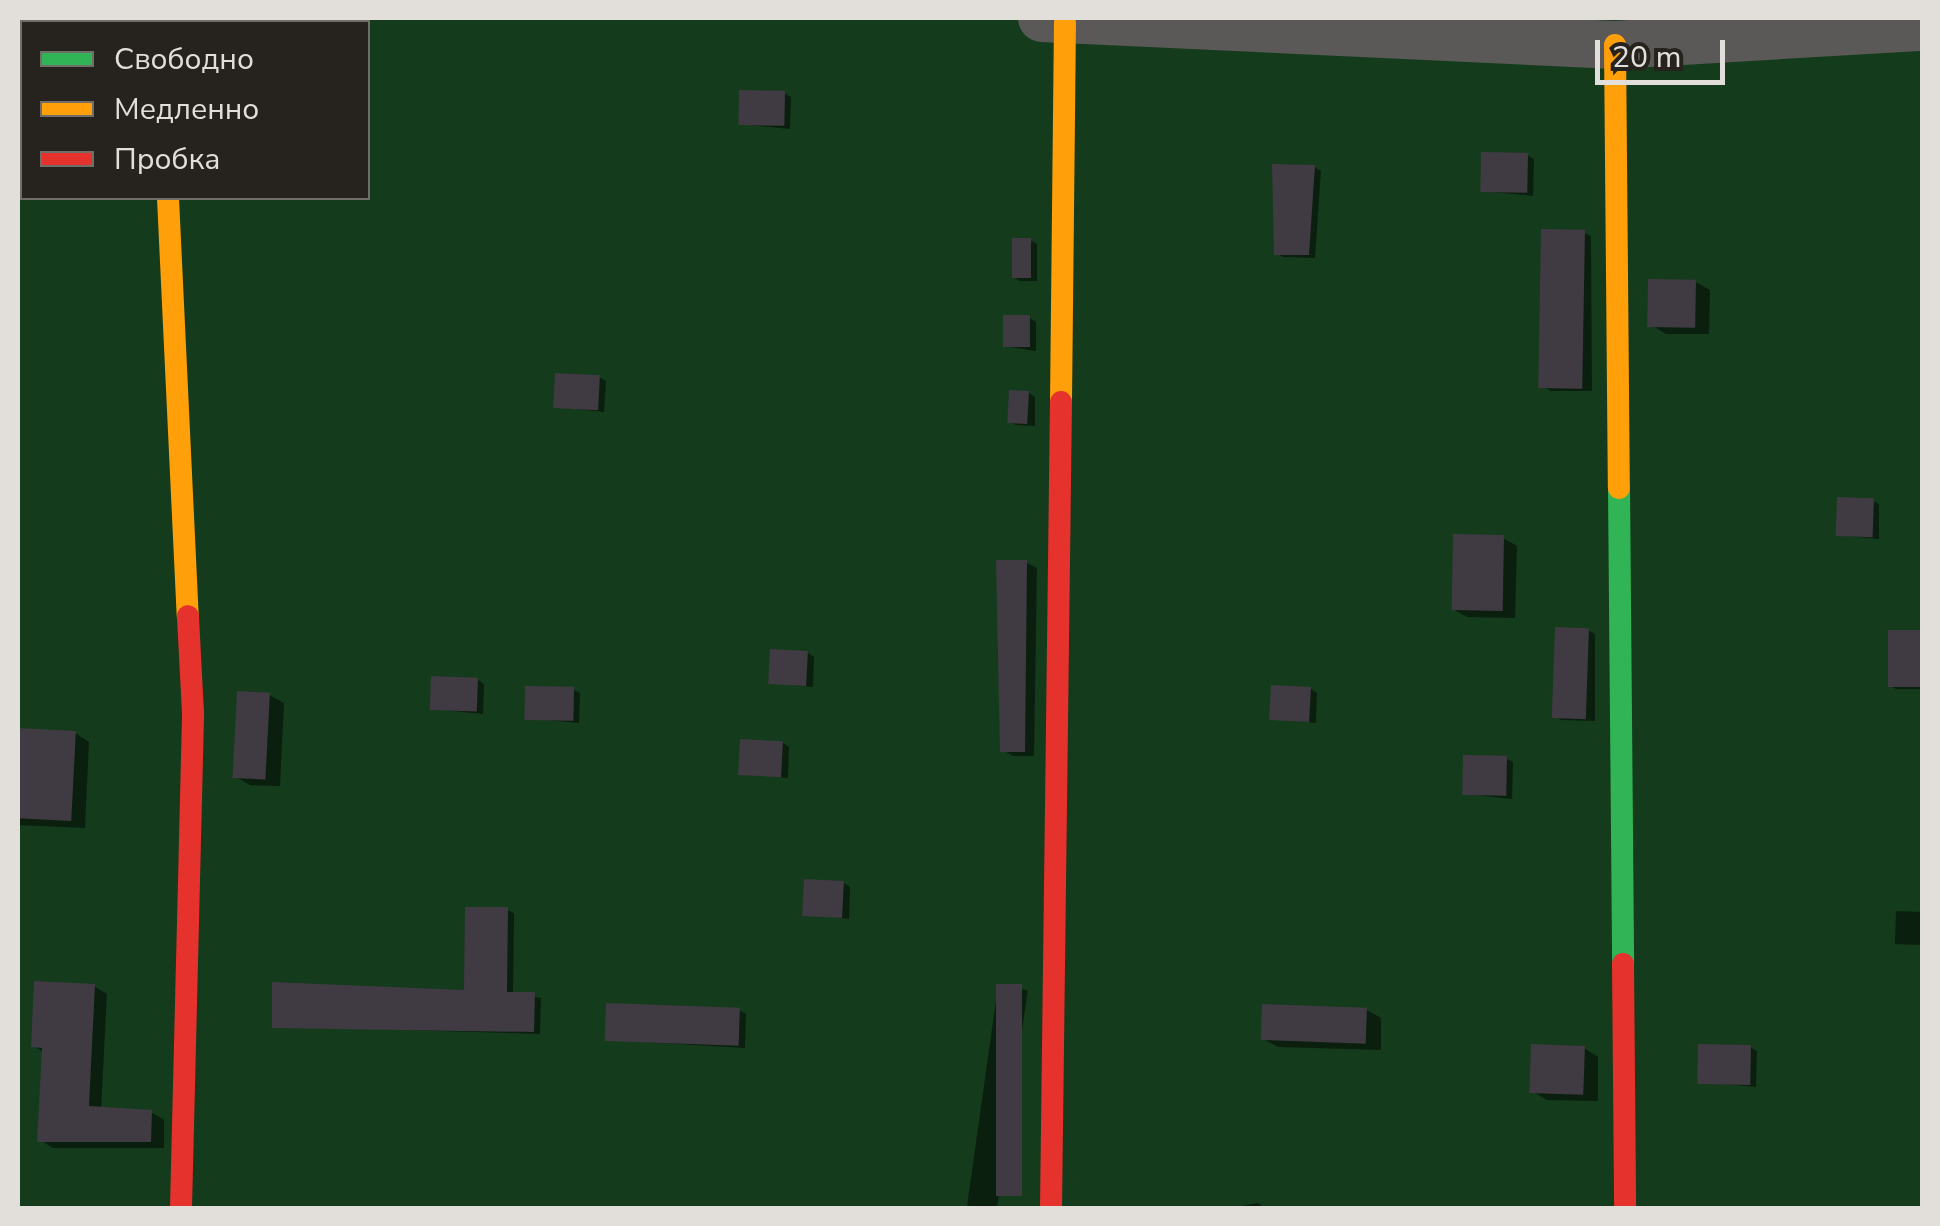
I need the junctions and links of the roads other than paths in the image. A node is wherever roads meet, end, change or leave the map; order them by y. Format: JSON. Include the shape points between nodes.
{"nodes":[{"id":1,"x":1053,"y":20,"type":"edge"},
{"id":2,"x":1922,"y":27,"type":"edge"},
{"id":3,"x":1615,"y":45,"type":"junction"},
{"id":4,"x":168,"y":200,"type":"edge"},
{"id":5,"x":181,"y":1208,"type":"edge"},
{"id":6,"x":1050,"y":1208,"type":"edge"},
{"id":7,"x":1625,"y":1208,"type":"edge"}],
"edges":[{"from":1,"to":3,"type":"street"},
{"from":1,"to":6,"type":"street"},
{"from":2,"to":3,"type":"street"},
{"from":3,"to":7,"type":"street"},
{"from":4,"to":5,"type":"street","via":[[193,713]]}]}
